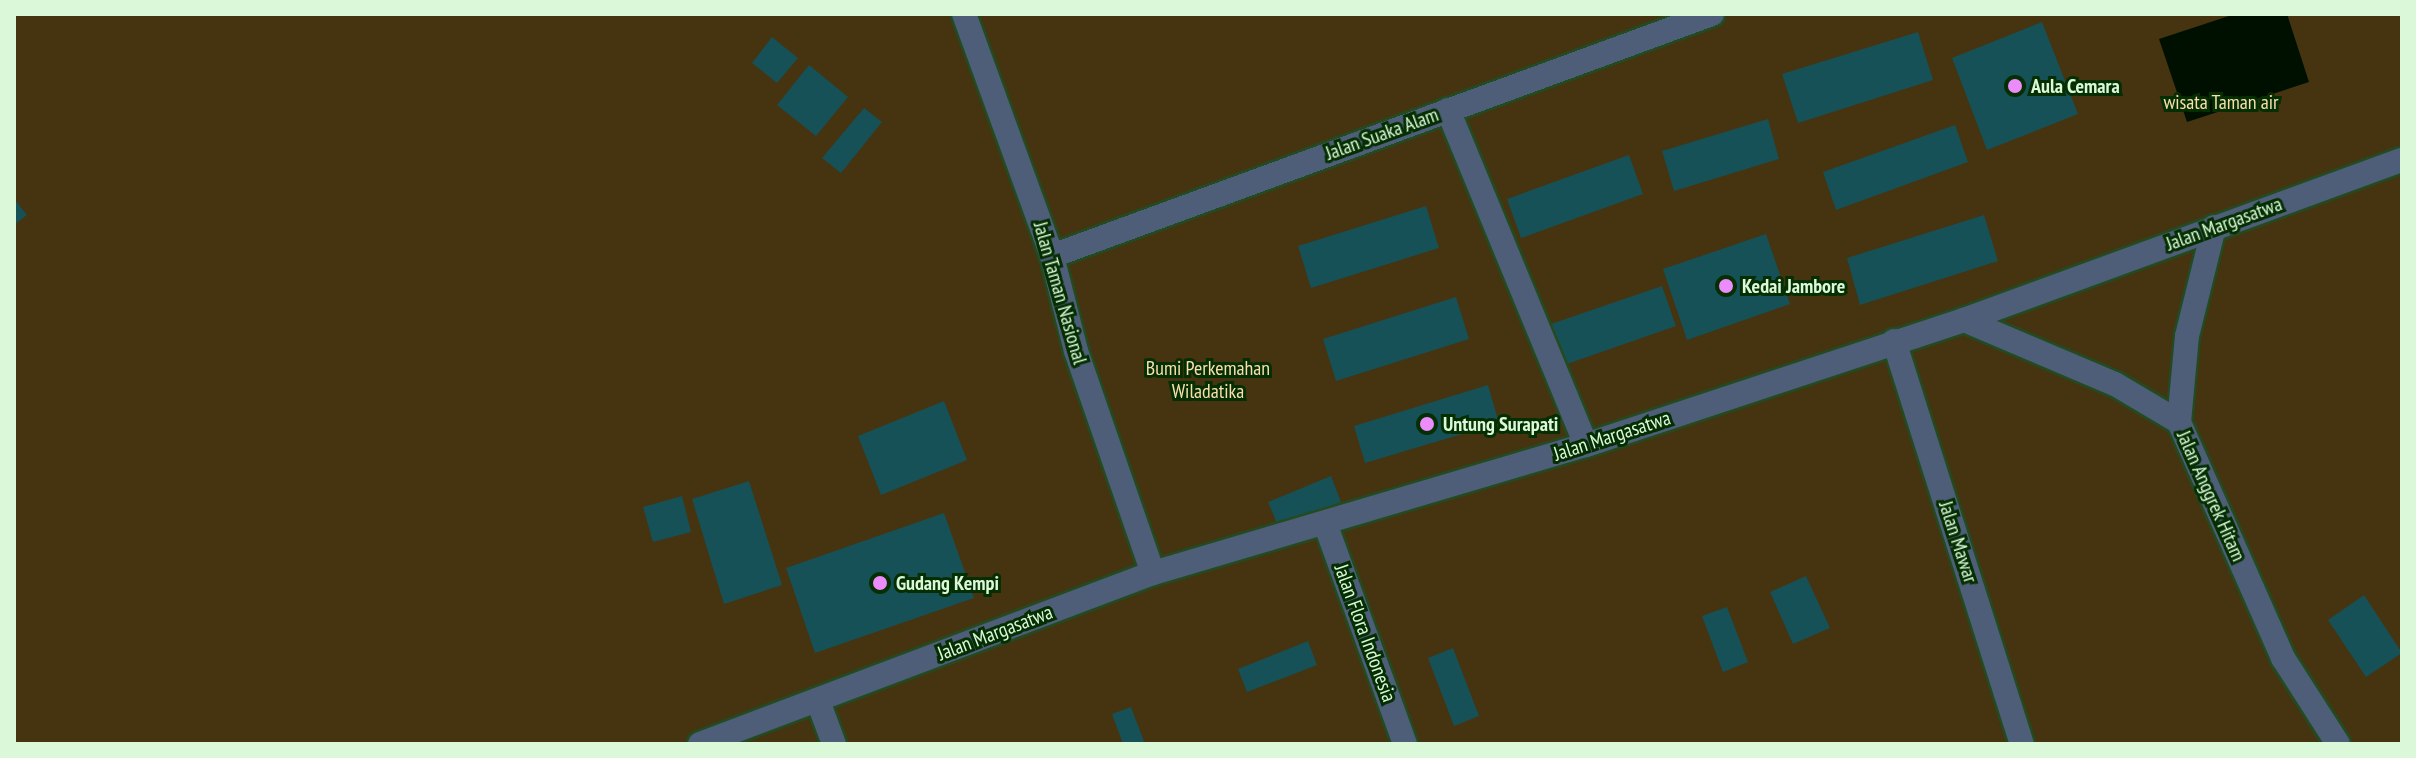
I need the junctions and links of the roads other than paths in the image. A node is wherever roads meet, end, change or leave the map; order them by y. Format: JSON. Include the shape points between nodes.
{"nodes":[{"id":1,"x":964,"y":14,"type":"edge"},
{"id":2,"x":1712,"y":14,"type":"edge"},
{"id":3,"x":1448,"y":110,"type":"junction"},
{"id":4,"x":2402,"y":160,"type":"edge"},
{"id":5,"x":2214,"y":227,"type":"junction"},
{"id":6,"x":1052,"y":256,"type":"junction"},
{"id":7,"x":1964,"y":320,"type":"junction"},
{"id":8,"x":1894,"y":341,"type":"junction"},
{"id":9,"x":2179,"y":422,"type":"junction"},
{"id":10,"x":1586,"y":445,"type":"junction"},
{"id":11,"x":1325,"y":523,"type":"junction"},
{"id":12,"x":1153,"y":573,"type":"junction"},
{"id":13,"x":818,"y":701,"type":"junction"},
{"id":14,"x":700,"y":744,"type":"edge"},
{"id":15,"x":834,"y":744,"type":"edge"},
{"id":16,"x":1405,"y":744,"type":"edge"},
{"id":17,"x":2022,"y":744,"type":"edge"},
{"id":18,"x":2338,"y":744,"type":"edge"}],
"edges":[{"from":1,"to":6,"type":"street","name":"Jalan Taman Nasional"},
{"from":2,"to":3,"type":"street","name":"Jalan Suaka Alam"},
{"from":3,"to":6,"type":"street","name":"Jalan Suaka Alam"},
{"from":3,"to":10,"type":"street"},
{"from":4,"to":5,"type":"street","name":"Jalan Margasatwa"},
{"from":5,"to":7,"type":"street","name":"Jalan Margasatwa"},
{"from":5,"to":9,"type":"street","name":"Jalan Anggrek Hitam","via":[[2187,336]]},
{"from":6,"to":12,"type":"street","name":"Jalan Taman Nasional","via":[[1076,351]]},
{"from":7,"to":8,"type":"street","name":"Jalan Margasatwa"},
{"from":7,"to":9,"type":"street","via":[[2115,384]]},
{"from":8,"to":10,"type":"street","name":"Jalan Margasatwa"},
{"from":8,"to":17,"type":"street","name":"Jalan Mawar"},
{"from":9,"to":18,"type":"street","name":"Jalan Anggrek Hitam","via":[[2283,658]]},
{"from":10,"to":11,"type":"street","name":"Jalan Margasatwa"},
{"from":11,"to":12,"type":"street","name":"Jalan Margasatwa"},
{"from":11,"to":16,"type":"street","name":"Jalan Flora Indonesia"},
{"from":12,"to":13,"type":"street","name":"Jalan Margasatwa"},
{"from":13,"to":14,"type":"street","name":"Jalan Margasatwa"},
{"from":13,"to":15,"type":"street"}]}
